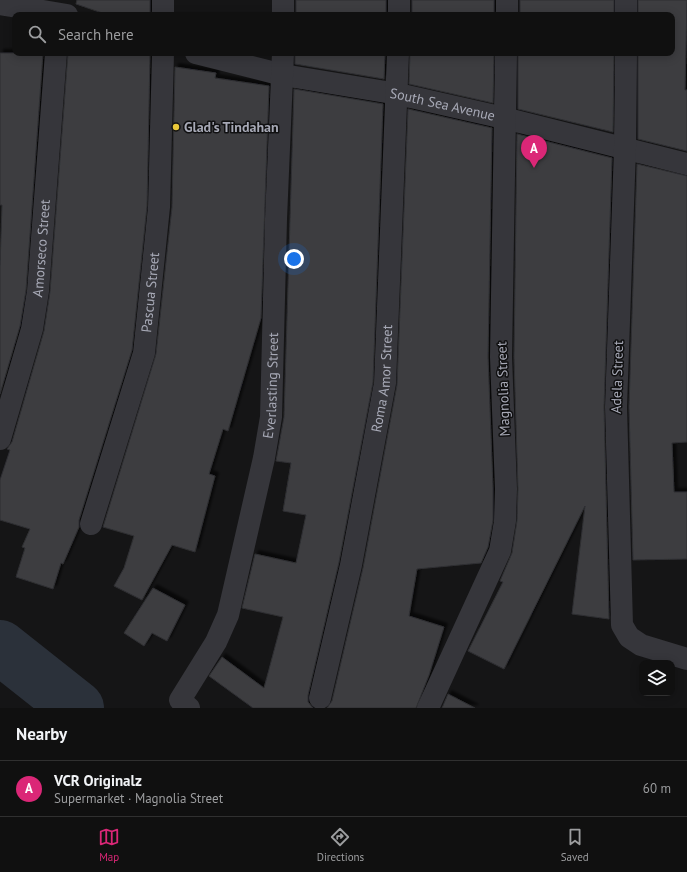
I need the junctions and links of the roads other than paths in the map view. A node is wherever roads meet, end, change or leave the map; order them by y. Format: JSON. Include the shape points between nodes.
{"nodes":[{"id":1,"x":162,"y":0,"type":"edge"},
{"id":2,"x":283,"y":0,"type":"edge"},
{"id":3,"x":399,"y":0,"type":"edge"},
{"id":4,"x":507,"y":0,"type":"edge"},
{"id":5,"x":626,"y":0,"type":"edge"},
{"id":6,"x":0,"y":4,"type":"edge"},
{"id":7,"x":61,"y":11,"type":"edge"},
{"id":8,"x":163,"y":12,"type":"edge"},
{"id":9,"x":283,"y":12,"type":"edge"},
{"id":10,"x":399,"y":12,"type":"edge"},
{"id":11,"x":507,"y":12,"type":"edge"},
{"id":12,"x":626,"y":12,"type":"edge"},
{"id":13,"x":56,"y":56,"type":"edge"},
{"id":14,"x":163,"y":56,"type":"edge"},
{"id":15,"x":208,"y":56,"type":"edge"},
{"id":16,"x":283,"y":56,"type":"edge"},
{"id":17,"x":398,"y":56,"type":"edge"},
{"id":18,"x":506,"y":56,"type":"edge"},
{"id":19,"x":626,"y":56,"type":"edge"},
{"id":20,"x":283,"y":75,"type":"junction"},
{"id":21,"x":398,"y":94,"type":"junction"},
{"id":22,"x":504,"y":118,"type":"junction"},
{"id":23,"x":625,"y":148,"type":"junction"},
{"id":24,"x":687,"y":164,"type":"edge"},
{"id":25,"x":0,"y":439,"type":"edge"},
{"id":26,"x":91,"y":524,"type":"dead end"},
{"id":27,"x":687,"y":659,"type":"edge"},
{"id":28,"x":320,"y":698,"type":"dead end"},
{"id":29,"x":184,"y":704,"type":"edge"},
{"id":30,"x":428,"y":708,"type":"edge"}],
"edges":[{"from":1,"to":8,"type":"street"},
{"from":2,"to":9,"type":"street"},
{"from":3,"to":10,"type":"street"},
{"from":4,"to":11,"type":"street"},
{"from":5,"to":12,"type":"street"},
{"from":6,"to":7,"type":"street"},
{"from":13,"to":25,"type":"street","name":"Amorseco Street","via":[[38,291],[32,329]]},
{"from":14,"to":26,"type":"street","name":"Pascua Street","via":[[159,207],[144,353]]},
{"from":15,"to":20,"type":"street","name":"South Sea Avenue"},
{"from":16,"to":20,"type":"street","name":"Everlasting Street"},
{"from":17,"to":21,"type":"street","name":"Roma Amor Street"},
{"from":18,"to":22,"type":"street","name":"Magnolia Street"},
{"from":19,"to":23,"type":"street","name":"Adela Street"},
{"from":20,"to":21,"type":"street","name":"South Sea Avenue"},
{"from":20,"to":29,"type":"street","name":"Everlasting Street","via":[[269,435],[228,615]]},
{"from":21,"to":22,"type":"street","name":"South Sea Avenue"},
{"from":21,"to":28,"type":"street","name":"Roma Amor Street","via":[[385,383],[352,566]]},
{"from":22,"to":23,"type":"street","name":"South Sea Avenue"},
{"from":22,"to":30,"type":"street","name":"Magnolia Street","via":[[501,357],[505,521],[500,551]]},
{"from":23,"to":24,"type":"street","name":"South Sea Avenue"},
{"from":23,"to":27,"type":"street","name":"Adela Street","via":[[616,407],[622,625],[629,637],[641,645]]}]}
